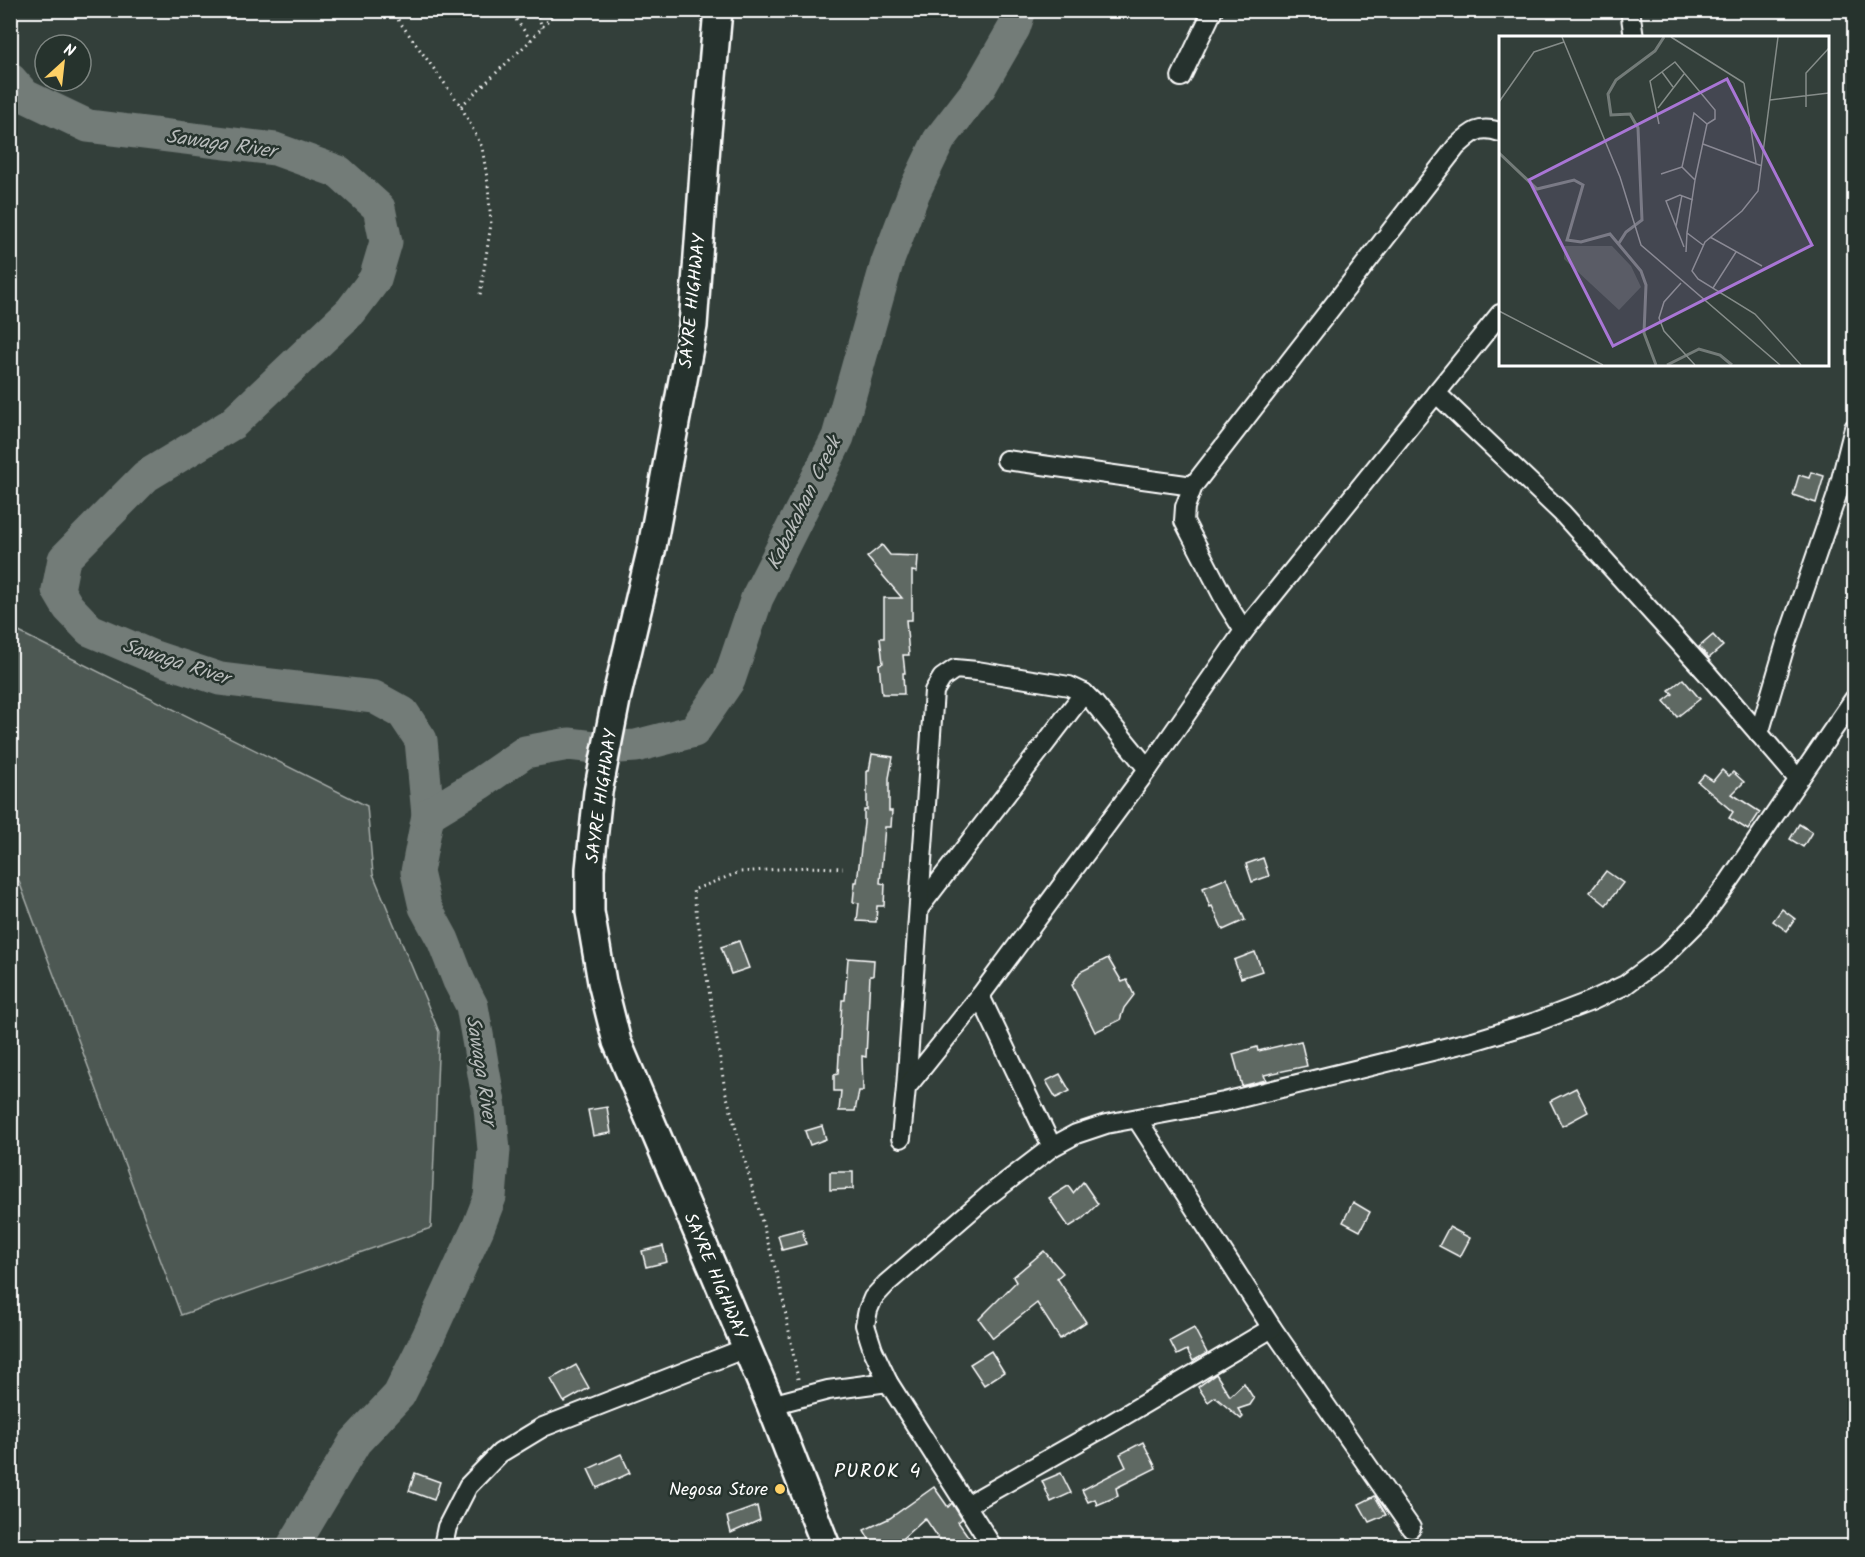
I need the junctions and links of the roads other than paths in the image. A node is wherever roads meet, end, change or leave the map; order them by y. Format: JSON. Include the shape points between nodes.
{"nodes":[{"id":1,"x":718,"y":10,"type":"edge"},
{"id":2,"x":1213,"y":10,"type":"edge"},
{"id":3,"x":1630,"y":10,"type":"edge"},
{"id":4,"x":1634,"y":36,"type":"edge"},
{"id":5,"x":1181,"y":77,"type":"dead end"},
{"id":6,"x":1499,"y":132,"type":"edge"},
{"id":7,"x":1499,"y":315,"type":"edge"},
{"id":8,"x":1436,"y":393,"type":"junction"},
{"id":9,"x":1854,"y":428,"type":"edge"},
{"id":10,"x":1006,"y":460,"type":"dead end"},
{"id":11,"x":1193,"y":486,"type":"junction"},
{"id":12,"x":1244,"y":632,"type":"junction"},
{"id":13,"x":1084,"y":693,"type":"junction"},
{"id":14,"x":1854,"y":699,"type":"edge"},
{"id":15,"x":1759,"y":734,"type":"junction"},
{"id":16,"x":1148,"y":769,"type":"junction"},
{"id":17,"x":1798,"y":780,"type":"junction"},
{"id":18,"x":919,"y":909,"type":"junction"},
{"id":19,"x":980,"y":996,"type":"junction"},
{"id":20,"x":906,"y":1088,"type":"junction"},
{"id":21,"x":1137,"y":1119,"type":"junction"},
{"id":22,"x":901,"y":1138,"type":"dead end"},
{"id":23,"x":1052,"y":1147,"type":"junction"},
{"id":24,"x":1272,"y":1328,"type":"junction"},
{"id":25,"x":746,"y":1348,"type":"junction"},
{"id":26,"x":888,"y":1382,"type":"junction"},
{"id":27,"x":771,"y":1405,"type":"junction"},
{"id":28,"x":967,"y":1506,"type":"junction"},
{"id":29,"x":1412,"y":1528,"type":"dead end"},
{"id":30,"x":443,"y":1546,"type":"edge"},
{"id":31,"x":826,"y":1546,"type":"edge"},
{"id":32,"x":992,"y":1546,"type":"edge"}],
"edges":[{"from":1,"to":25,"type":"highway","name":"SAYRE HIGHWAY","via":[[693,326],[652,547],[598,792],[590,912],[617,1042]]},
{"from":2,"to":5,"type":"street"},
{"from":3,"to":4,"type":"street"},
{"from":6,"to":11,"type":"street","via":[[1487,128],[1471,132],[1456,147]]},
{"from":7,"to":8,"type":"street"},
{"from":8,"to":12,"type":"street"},
{"from":8,"to":15,"type":"street","via":[[1562,513]]},
{"from":9,"to":15,"type":"street","via":[[1837,495]]},
{"from":10,"to":11,"type":"street"},
{"from":11,"to":12,"type":"street","via":[[1184,521]]},
{"from":12,"to":16,"type":"street"},
{"from":13,"to":16,"type":"street"},
{"from":13,"to":18,"type":"street"},
{"from":13,"to":18,"type":"street","via":[[1069,686],[978,671],[955,669],[942,678],[934,691]]},
{"from":14,"to":17,"type":"street"},
{"from":15,"to":17,"type":"street"},
{"from":16,"to":19,"type":"street"},
{"from":17,"to":21,"type":"street","via":[[1701,919],[1665,955],[1625,985],[1536,1022],[1473,1041],[1224,1102]]},
{"from":18,"to":20,"type":"street"},
{"from":19,"to":20,"type":"street"},
{"from":19,"to":23,"type":"street"},
{"from":20,"to":22,"type":"street"},
{"from":21,"to":23,"type":"street","via":[[1106,1124]]},
{"from":21,"to":24,"type":"street"},
{"from":23,"to":26,"type":"street","via":[[939,1237],[873,1298],[865,1325]]},
{"from":24,"to":28,"type":"street"},
{"from":24,"to":29,"type":"street"},
{"from":25,"to":27,"type":"highway","name":"SAYRE HIGHWAY"},
{"from":25,"to":30,"type":"street","via":[[543,1427],[500,1454],[468,1486],[447,1527]]},
{"from":26,"to":27,"type":"street","via":[[847,1387]]},
{"from":26,"to":28,"type":"street"},
{"from":27,"to":31,"type":"highway","name":"SAYRE HIGHWAY"},
{"from":28,"to":32,"type":"street"}]}
